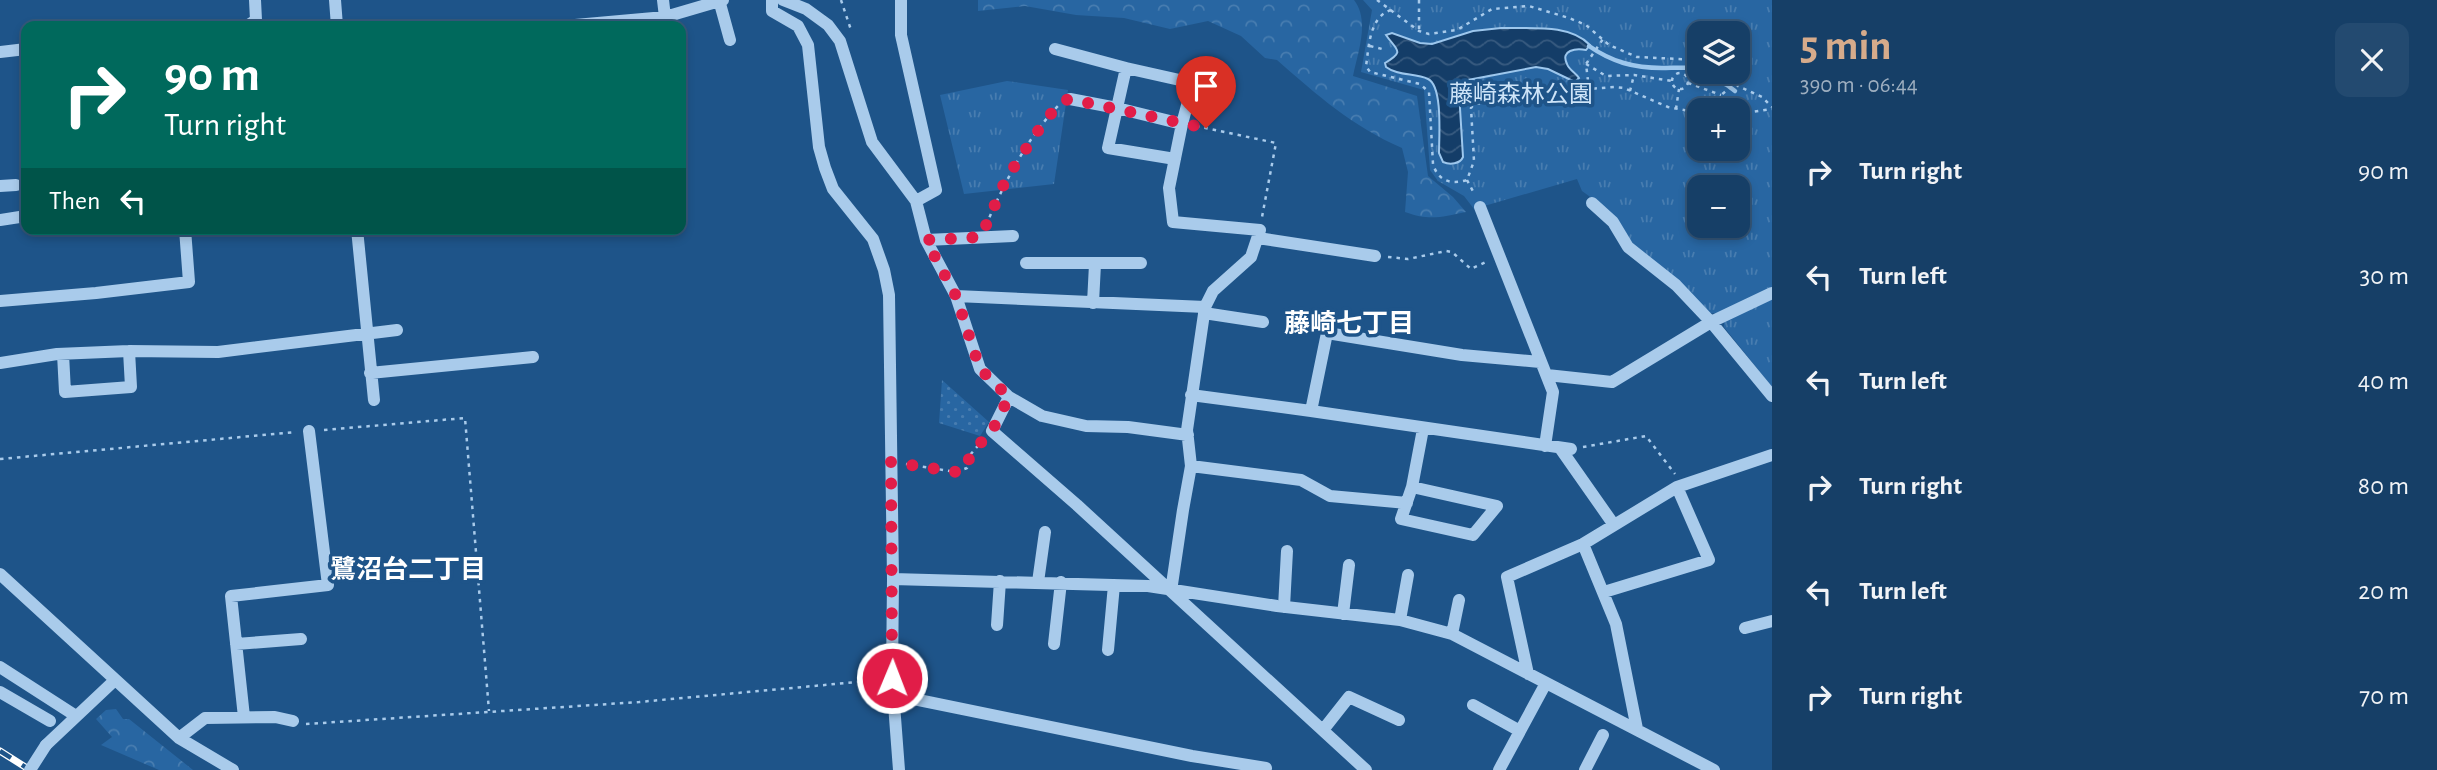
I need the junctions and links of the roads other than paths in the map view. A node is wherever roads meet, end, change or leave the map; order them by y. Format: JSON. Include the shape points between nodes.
{"nodes":[{"id":1,"x":255,"y":0,"type":"edge"},
{"id":2,"x":335,"y":0,"type":"edge"},
{"id":3,"x":663,"y":0,"type":"edge"},
{"id":4,"x":720,"y":0,"type":"edge"},
{"id":5,"x":772,"y":0,"type":"edge"},
{"id":6,"x":783,"y":0,"type":"edge"},
{"id":7,"x":901,"y":0,"type":"edge"},
{"id":8,"x":665,"y":17,"type":"junction"},
{"id":9,"x":254,"y":21,"type":"edge"},
{"id":10,"x":337,"y":21,"type":"edge"},
{"id":11,"x":620,"y":21,"type":"edge"},
{"id":12,"x":730,"y":40,"type":"dead end"},
{"id":13,"x":1055,"y":49,"type":"dead end"},
{"id":14,"x":21,"y":50,"type":"edge"},
{"id":15,"x":0,"y":52,"type":"edge"},
{"id":16,"x":1126,"y":68,"type":"junction"},
{"id":17,"x":1070,"y":99,"type":"road end"},
{"id":18,"x":1117,"y":108,"type":"junction"},
{"id":19,"x":1182,"y":124,"type":"junction"},
{"id":20,"x":1175,"y":159,"type":"junction"},
{"id":21,"x":16,"y":185,"type":"dead end"},
{"id":22,"x":0,"y":186,"type":"edge"},
{"id":23,"x":916,"y":201,"type":"junction"},
{"id":24,"x":1592,"y":203,"type":"dead end"},
{"id":25,"x":1480,"y":207,"type":"road end"},
{"id":26,"x":21,"y":217,"type":"edge"},
{"id":27,"x":0,"y":220,"type":"edge"},
{"id":28,"x":1259,"y":234,"type":"junction"},
{"id":29,"x":185,"y":235,"type":"edge"},
{"id":30,"x":358,"y":235,"type":"edge"},
{"id":31,"x":1013,"y":236,"type":"dead end"},
{"id":32,"x":926,"y":240,"type":"junction"},
{"id":33,"x":1375,"y":256,"type":"road end"},
{"id":34,"x":1026,"y":263,"type":"dead end"},
{"id":35,"x":1095,"y":264,"type":"junction"},
{"id":36,"x":1141,"y":264,"type":"dead end"},
{"id":37,"x":1772,"y":293,"type":"edge"},
{"id":38,"x":956,"y":296,"type":"junction"},
{"id":39,"x":0,"y":302,"type":"edge"},
{"id":40,"x":1093,"y":303,"type":"junction"},
{"id":41,"x":1205,"y":310,"type":"junction"},
{"id":42,"x":1263,"y":322,"type":"dead end"},
{"id":43,"x":1711,"y":322,"type":"junction"},
{"id":44,"x":397,"y":330,"type":"dead end"},
{"id":45,"x":367,"y":333,"type":"junction"},
{"id":46,"x":129,"y":351,"type":"junction"},
{"id":47,"x":63,"y":354,"type":"junction"},
{"id":48,"x":533,"y":358,"type":"dead end"},
{"id":49,"x":1540,"y":362,"type":"junction"},
{"id":50,"x":0,"y":363,"type":"edge"},
{"id":51,"x":370,"y":373,"type":"junction"},
{"id":52,"x":1547,"y":375,"type":"junction"},
{"id":53,"x":1191,"y":394,"type":"junction"},
{"id":54,"x":1772,"y":396,"type":"edge"},
{"id":55,"x":1009,"y":397,"type":"junction"},
{"id":56,"x":374,"y":400,"type":"dead end"},
{"id":57,"x":1311,"y":411,"type":"junction"},
{"id":58,"x":1423,"y":429,"type":"junction"},
{"id":59,"x":309,"y":431,"type":"dead end"},
{"id":60,"x":1188,"y":435,"type":"junction"},
{"id":61,"x":1545,"y":446,"type":"junction"},
{"id":62,"x":1770,"y":460,"type":"edge"},
{"id":63,"x":1191,"y":466,"type":"junction"},
{"id":64,"x":1680,"y":486,"type":"junction"},
{"id":65,"x":1412,"y":487,"type":"junction"},
{"id":66,"x":1406,"y":503,"type":"junction"},
{"id":67,"x":1614,"y":525,"type":"junction"},
{"id":68,"x":1045,"y":532,"type":"dead end"},
{"id":69,"x":1583,"y":544,"type":"junction"},
{"id":70,"x":1287,"y":551,"type":"dead end"},
{"id":71,"x":1349,"y":565,"type":"dead end"},
{"id":72,"x":0,"y":574,"type":"edge"},
{"id":73,"x":1408,"y":575,"type":"dead end"},
{"id":74,"x":893,"y":579,"type":"junction"},
{"id":75,"x":1000,"y":582,"type":"junction"},
{"id":76,"x":1038,"y":582,"type":"junction"},
{"id":77,"x":1061,"y":582,"type":"junction"},
{"id":78,"x":1114,"y":585,"type":"junction"},
{"id":79,"x":1171,"y":591,"type":"junction"},
{"id":80,"x":1604,"y":592,"type":"junction"},
{"id":81,"x":1459,"y":600,"type":"dead end"},
{"id":82,"x":1284,"y":607,"type":"junction"},
{"id":83,"x":1343,"y":614,"type":"junction"},
{"id":84,"x":1400,"y":620,"type":"junction"},
{"id":85,"x":1772,"y":621,"type":"edge"},
{"id":86,"x":997,"y":625,"type":"dead end"},
{"id":87,"x":1745,"y":628,"type":"dead end"},
{"id":88,"x":1452,"y":634,"type":"junction"},
{"id":89,"x":301,"y":639,"type":"dead end"},
{"id":90,"x":236,"y":644,"type":"junction"},
{"id":91,"x":1054,"y":644,"type":"dead end"},
{"id":92,"x":1108,"y":650,"type":"dead end"},
{"id":93,"x":0,"y":667,"type":"edge"},
{"id":94,"x":1528,"y":674,"type":"junction"},
{"id":95,"x":15,"y":678,"type":"junction"},
{"id":96,"x":115,"y":680,"type":"junction"},
{"id":97,"x":1546,"y":682,"type":"junction"},
{"id":98,"x":2,"y":694,"type":"edge"},
{"id":99,"x":894,"y":695,"type":"junction"},
{"id":100,"x":55,"y":702,"type":"junction"},
{"id":101,"x":1473,"y":705,"type":"dead end"},
{"id":102,"x":76,"y":716,"type":"junction"},
{"id":103,"x":244,"y":717,"type":"junction"},
{"id":104,"x":1399,"y":720,"type":"dead end"},
{"id":105,"x":293,"y":721,"type":"road end"},
{"id":106,"x":1637,"y":729,"type":"junction"},
{"id":107,"x":1323,"y":730,"type":"junction"},
{"id":108,"x":1520,"y":731,"type":"junction"},
{"id":109,"x":1603,"y":735,"type":"dead end"},
{"id":110,"x":179,"y":738,"type":"junction"},
{"id":111,"x":1266,"y":768,"type":"dead end"},
{"id":112,"x":30,"y":770,"type":"edge"},
{"id":113,"x":233,"y":770,"type":"edge"},
{"id":114,"x":899,"y":770,"type":"edge"},
{"id":115,"x":1366,"y":770,"type":"edge"},
{"id":116,"x":1499,"y":770,"type":"edge"},
{"id":117,"x":1585,"y":770,"type":"edge"},
{"id":118,"x":1714,"y":770,"type":"edge"}],
"edges":[{"from":1,"to":9,"type":"street"},
{"from":2,"to":10,"type":"street"},
{"from":3,"to":8,"type":"street"},
{"from":4,"to":8,"type":"street"},
{"from":4,"to":12,"type":"street"},
{"from":5,"to":74,"type":"street","via":[[772,11],[797,26],[808,45],[819,146],[833,189],[873,239],[884,270],[889,295]]},
{"from":6,"to":23,"type":"street","via":[[806,9],[840,41],[872,142]]},
{"from":7,"to":23,"type":"street","via":[[901,35],[936,190]]},
{"from":8,"to":11,"type":"street"},
{"from":13,"to":16,"type":"street"},
{"from":14,"to":15,"type":"street"},
{"from":16,"to":18,"type":"street"},
{"from":16,"to":19,"type":"street","via":[[1194,83]]},
{"from":17,"to":18,"type":"street"},
{"from":18,"to":19,"type":"street"},
{"from":18,"to":20,"type":"street","via":[[1108,148]]},
{"from":19,"to":20,"type":"street"},
{"from":20,"to":28,"type":"street","via":[[1169,188],[1173,222]]},
{"from":21,"to":22,"type":"street"},
{"from":23,"to":32,"type":"street"},
{"from":24,"to":43,"type":"street","via":[[1613,222],[1628,247],[1693,300]]},
{"from":25,"to":49,"type":"street"},
{"from":26,"to":27,"type":"street"},
{"from":28,"to":33,"type":"street"},
{"from":28,"to":41,"type":"street","via":[[1251,257],[1213,290]]},
{"from":29,"to":39,"type":"street","via":[[189,282]]},
{"from":30,"to":45,"type":"street"},
{"from":31,"to":32,"type":"street"},
{"from":32,"to":38,"type":"street"},
{"from":34,"to":35,"type":"street"},
{"from":35,"to":36,"type":"street"},
{"from":35,"to":40,"type":"street"},
{"from":37,"to":43,"type":"street"},
{"from":38,"to":40,"type":"street"},
{"from":38,"to":55,"type":"street","via":[[980,369]]},
{"from":40,"to":41,"type":"street"},
{"from":41,"to":42,"type":"street"},
{"from":41,"to":53,"type":"street"},
{"from":43,"to":52,"type":"street","via":[[1612,382]]},
{"from":43,"to":54,"type":"street"},
{"from":44,"to":45,"type":"street"},
{"from":45,"to":46,"type":"street","via":[[218,352]]},
{"from":45,"to":51,"type":"street"},
{"from":46,"to":47,"type":"street"},
{"from":46,"to":47,"type":"street","via":[[131,387],[65,392]]},
{"from":47,"to":50,"type":"street"},
{"from":48,"to":51,"type":"street"},
{"from":49,"to":52,"type":"street"},
{"from":49,"to":57,"type":"street","via":[[1462,355],[1327,333]]},
{"from":51,"to":56,"type":"street"},
{"from":52,"to":61,"type":"street","via":[[1553,392]]},
{"from":53,"to":57,"type":"street"},
{"from":53,"to":60,"type":"street"},
{"from":55,"to":60,"type":"street","via":[[1042,416],[1086,426],[1128,426]]},
{"from":55,"to":79,"type":"street","via":[[992,431]]},
{"from":57,"to":58,"type":"street"},
{"from":58,"to":61,"type":"street"},
{"from":58,"to":65,"type":"street"},
{"from":59,"to":90,"type":"street","via":[[328,585],[231,596]]},
{"from":60,"to":63,"type":"street"},
{"from":61,"to":67,"type":"street","via":[[1565,449]]},
{"from":62,"to":64,"type":"street"},
{"from":63,"to":66,"type":"street","via":[[1301,480],[1330,496]]},
{"from":63,"to":79,"type":"street"},
{"from":64,"to":67,"type":"street"},
{"from":64,"to":80,"type":"street","via":[[1710,559]]},
{"from":65,"to":66,"type":"street"},
{"from":65,"to":66,"type":"street","via":[[1497,506],[1472,535],[1401,519]]},
{"from":67,"to":69,"type":"street"},
{"from":68,"to":76,"type":"street"},
{"from":69,"to":80,"type":"street"},
{"from":69,"to":94,"type":"street","via":[[1507,577]]},
{"from":70,"to":82,"type":"street"},
{"from":71,"to":83,"type":"street"},
{"from":72,"to":96,"type":"street"},
{"from":73,"to":84,"type":"street"},
{"from":74,"to":75,"type":"street"},
{"from":74,"to":99,"type":"street"},
{"from":75,"to":76,"type":"street"},
{"from":75,"to":86,"type":"street"},
{"from":76,"to":77,"type":"street"},
{"from":77,"to":78,"type":"street"},
{"from":77,"to":91,"type":"street"},
{"from":78,"to":79,"type":"street"},
{"from":78,"to":92,"type":"street"},
{"from":79,"to":82,"type":"street"},
{"from":79,"to":107,"type":"street"},
{"from":80,"to":106,"type":"street","via":[[1616,624]]},
{"from":81,"to":88,"type":"street"},
{"from":82,"to":83,"type":"street"},
{"from":83,"to":84,"type":"street"},
{"from":84,"to":88,"type":"street"},
{"from":85,"to":87,"type":"street"},
{"from":88,"to":94,"type":"street"},
{"from":89,"to":90,"type":"street"},
{"from":90,"to":103,"type":"street"},
{"from":93,"to":95,"type":"street"},
{"from":94,"to":97,"type":"street"},
{"from":95,"to":98,"type":"street"},
{"from":95,"to":100,"type":"street"},
{"from":96,"to":102,"type":"street"},
{"from":96,"to":110,"type":"street"},
{"from":97,"to":106,"type":"street"},
{"from":97,"to":108,"type":"street"},
{"from":98,"to":100,"type":"street","via":[[45,719]]},
{"from":99,"to":111,"type":"street"},
{"from":99,"to":114,"type":"street"},
{"from":100,"to":102,"type":"street"},
{"from":101,"to":108,"type":"street"},
{"from":102,"to":112,"type":"street","bridge":true,"via":[[46,745]]},
{"from":103,"to":105,"type":"street"},
{"from":103,"to":110,"type":"street","via":[[205,718]]},
{"from":104,"to":107,"type":"street","via":[[1349,697]]},
{"from":106,"to":118,"type":"street"},
{"from":107,"to":115,"type":"street"},
{"from":108,"to":116,"type":"street"},
{"from":109,"to":117,"type":"street"},
{"from":110,"to":113,"type":"street"}]}
